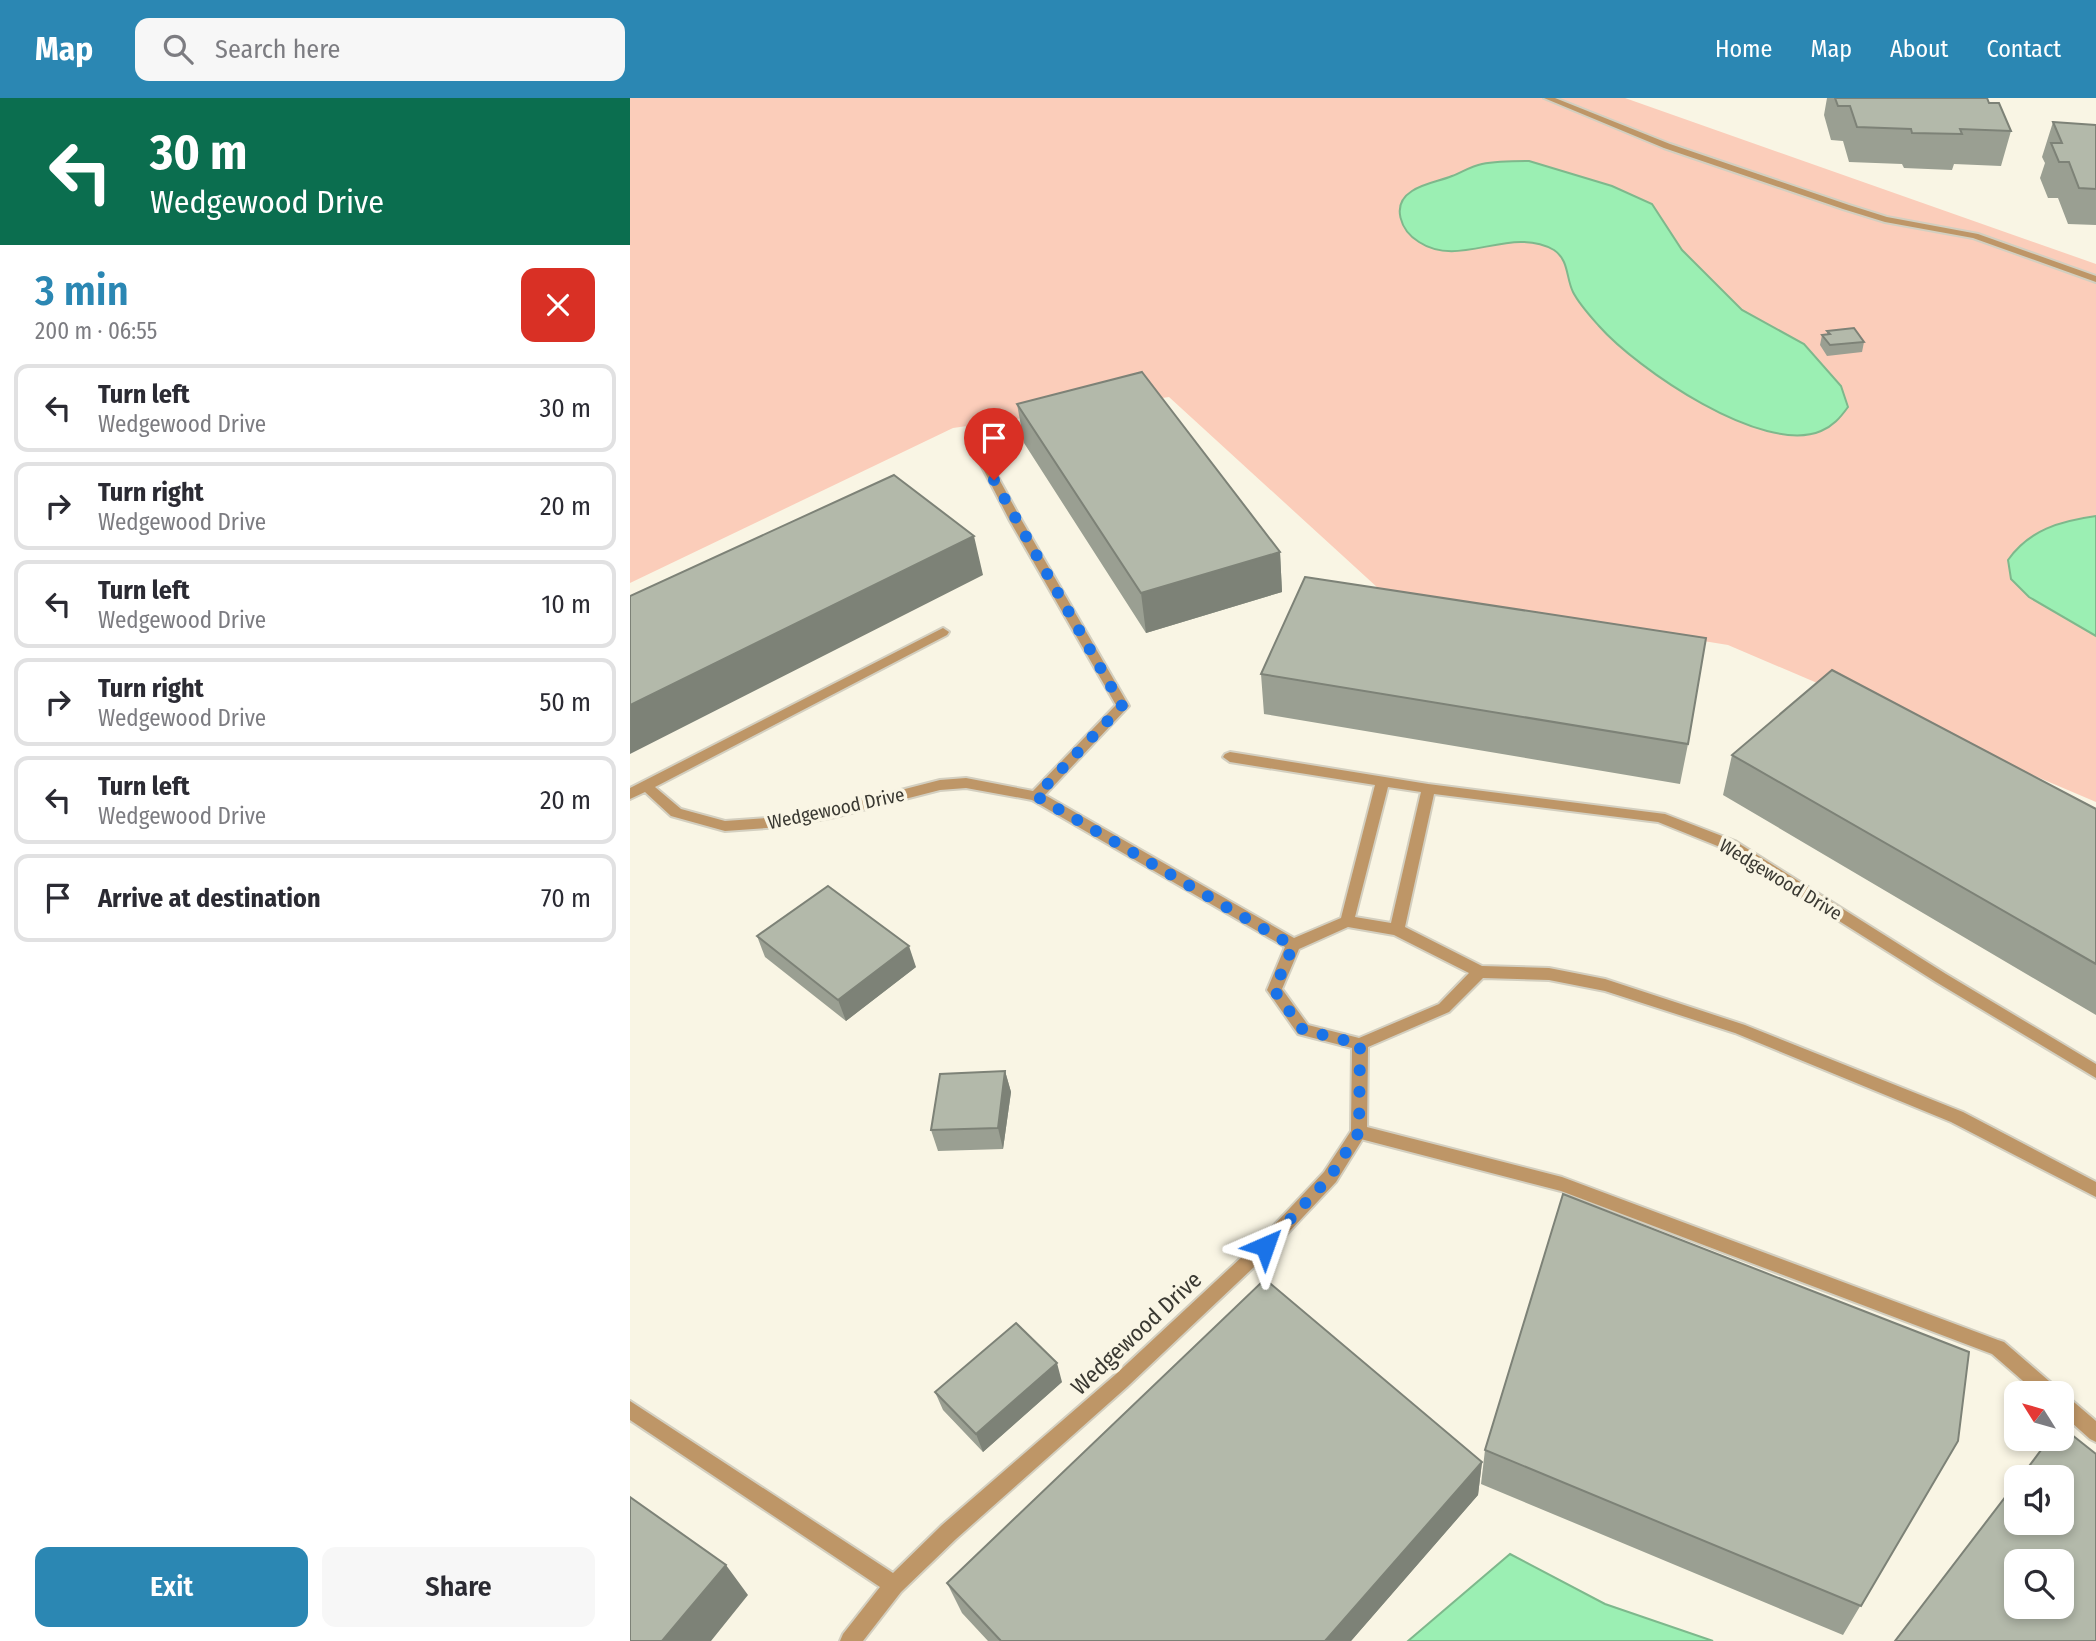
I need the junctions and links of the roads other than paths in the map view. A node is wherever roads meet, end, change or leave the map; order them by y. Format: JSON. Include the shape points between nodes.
{"nodes":[{"id":1,"x":1548,"y":98,"type":"edge"},
{"id":2,"x":2096,"y":279,"type":"edge"},
{"id":3,"x":984,"y":459,"type":"dead end"},
{"id":4,"x":943,"y":632,"type":"dead end"},
{"id":5,"x":1230,"y":757,"type":"dead end"},
{"id":6,"x":1383,"y":780,"type":"junction"},
{"id":7,"x":646,"y":786,"type":"junction"},
{"id":8,"x":1428,"y":789,"type":"junction"},
{"id":9,"x":630,"y":794,"type":"edge"},
{"id":10,"x":1036,"y":796,"type":"junction"},
{"id":11,"x":1347,"y":921,"type":"junction"},
{"id":12,"x":1397,"y":930,"type":"junction"},
{"id":13,"x":1293,"y":946,"type":"junction"},
{"id":14,"x":1480,"y":972,"type":"junction"},
{"id":15,"x":1360,"y":1044,"type":"junction"},
{"id":16,"x":2096,"y":1072,"type":"edge"},
{"id":17,"x":1359,"y":1132,"type":"junction"},
{"id":18,"x":2096,"y":1190,"type":"edge"},
{"id":19,"x":2036,"y":1381,"type":"edge"},
{"id":20,"x":630,"y":1410,"type":"edge"},
{"id":21,"x":2074,"y":1414,"type":"edge"},
{"id":22,"x":2096,"y":1433,"type":"edge"},
{"id":23,"x":894,"y":1585,"type":"junction"},
{"id":24,"x":850,"y":1641,"type":"edge"}],
"edges":[{"from":1,"to":2,"type":"street","via":[[1667,146],[1846,207],[1975,236]]},
{"from":3,"to":10,"type":"street","via":[[1122,706]]},
{"from":4,"to":7,"type":"street"},
{"from":5,"to":6,"type":"street","name":"Wedgewood Drive"},
{"from":6,"to":8,"type":"street","name":"Wedgewood Drive"},
{"from":6,"to":11,"type":"street"},
{"from":7,"to":9,"type":"street"},
{"from":7,"to":10,"type":"street","name":"Wedgewood Drive","via":[[676,813],[725,826],[835,812],[940,785],[966,783]]},
{"from":8,"to":12,"type":"street"},
{"from":8,"to":16,"type":"street","name":"Wedgewood Drive","via":[[1660,817],[1730,845]]},
{"from":10,"to":13,"type":"street","name":"Wedgewood Drive"},
{"from":11,"to":12,"type":"street"},
{"from":11,"to":13,"type":"street"},
{"from":12,"to":14,"type":"street"},
{"from":13,"to":15,"type":"street","via":[[1274,990],[1303,1030]]},
{"from":14,"to":15,"type":"street","via":[[1444,1008]]},
{"from":14,"to":18,"type":"street","via":[[1549,974],[1605,985],[1740,1029],[1957,1117]]},
{"from":15,"to":17,"type":"street"},
{"from":17,"to":19,"type":"street","via":[[1562,1184],[1998,1348]]},
{"from":17,"to":23,"type":"street","name":"Wedgewood Drive","via":[[1330,1177],[1265,1246]]},
{"from":20,"to":23,"type":"street"},
{"from":21,"to":22,"type":"street"},
{"from":23,"to":24,"type":"street","name":"Wedgewood Drive"}]}
